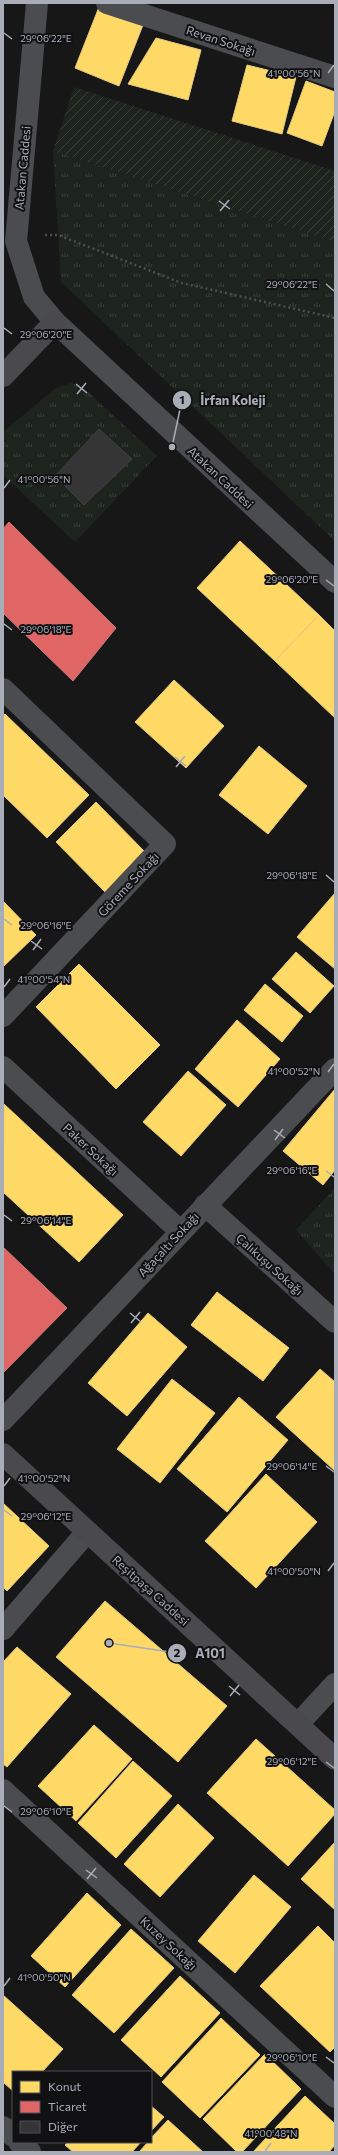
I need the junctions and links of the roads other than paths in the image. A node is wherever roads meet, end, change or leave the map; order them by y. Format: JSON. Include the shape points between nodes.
{"nodes":[{"id":1,"x":37,"y":3,"type":"edge"},
{"id":2,"x":107,"y":3,"type":"edge"},
{"id":3,"x":335,"y":77,"type":"edge"},
{"id":4,"x":55,"y":322,"type":"junction"},
{"id":5,"x":3,"y":376,"type":"edge"},
{"id":6,"x":335,"y":582,"type":"edge"},
{"id":7,"x":3,"y":689,"type":"edge"},
{"id":8,"x":3,"y":1016,"type":"edge"},
{"id":9,"x":3,"y":1067,"type":"edge"},
{"id":10,"x":335,"y":1069,"type":"edge"},
{"id":11,"x":205,"y":1206,"type":"junction"},
{"id":12,"x":180,"y":1231,"type":"junction"},
{"id":13,"x":335,"y":1322,"type":"edge"},
{"id":14,"x":3,"y":1420,"type":"edge"},
{"id":15,"x":3,"y":1454,"type":"edge"},
{"id":16,"x":87,"y":1532,"type":"junction"},
{"id":17,"x":3,"y":1629,"type":"edge"},
{"id":18,"x":335,"y":1684,"type":"edge"},
{"id":19,"x":298,"y":1724,"type":"junction"},
{"id":20,"x":335,"y":1758,"type":"edge"},
{"id":21,"x":3,"y":1790,"type":"edge"},
{"id":22,"x":335,"y":2097,"type":"edge"},
{"id":23,"x":3,"y":2127,"type":"edge"},
{"id":24,"x":12,"y":2135,"type":"edge"},
{"id":25,"x":20,"y":2143,"type":"edge"},
{"id":26,"x":30,"y":2152,"type":"edge"}],
"edges":[{"from":1,"to":4,"type":"street","name":"Atakan Caddesi","via":[[16,241],[34,297]]},
{"from":2,"to":3,"type":"street","name":"Revan Sokağı"},
{"from":4,"to":5,"type":"street"},
{"from":4,"to":6,"type":"street","name":"Atakan Caddesi"},
{"from":7,"to":8,"type":"street","name":"Göreme Sokağı","via":[[165,844]]},
{"from":9,"to":12,"type":"street","name":"Paker Sokağı"},
{"from":10,"to":11,"type":"street","name":"Ağaçaltı Sokağı"},
{"from":11,"to":12,"type":"street","name":"Ağaçaltı Sokağı"},
{"from":11,"to":13,"type":"street","name":"Çalıkuşu Sokağı"},
{"from":12,"to":14,"type":"street","name":"Ağaçaltı Sokağı"},
{"from":15,"to":16,"type":"street","name":"Reşitpaşa Caddesi"},
{"from":16,"to":17,"type":"street"},
{"from":16,"to":19,"type":"street","name":"Reşitpaşa Caddesi"},
{"from":18,"to":19,"type":"street"},
{"from":19,"to":20,"type":"street","name":"Reşitpaşa Caddesi"},
{"from":21,"to":22,"type":"street","name":"Kuzey Sokağı"},
{"from":23,"to":24,"type":"street"},
{"from":25,"to":26,"type":"street"}]}
